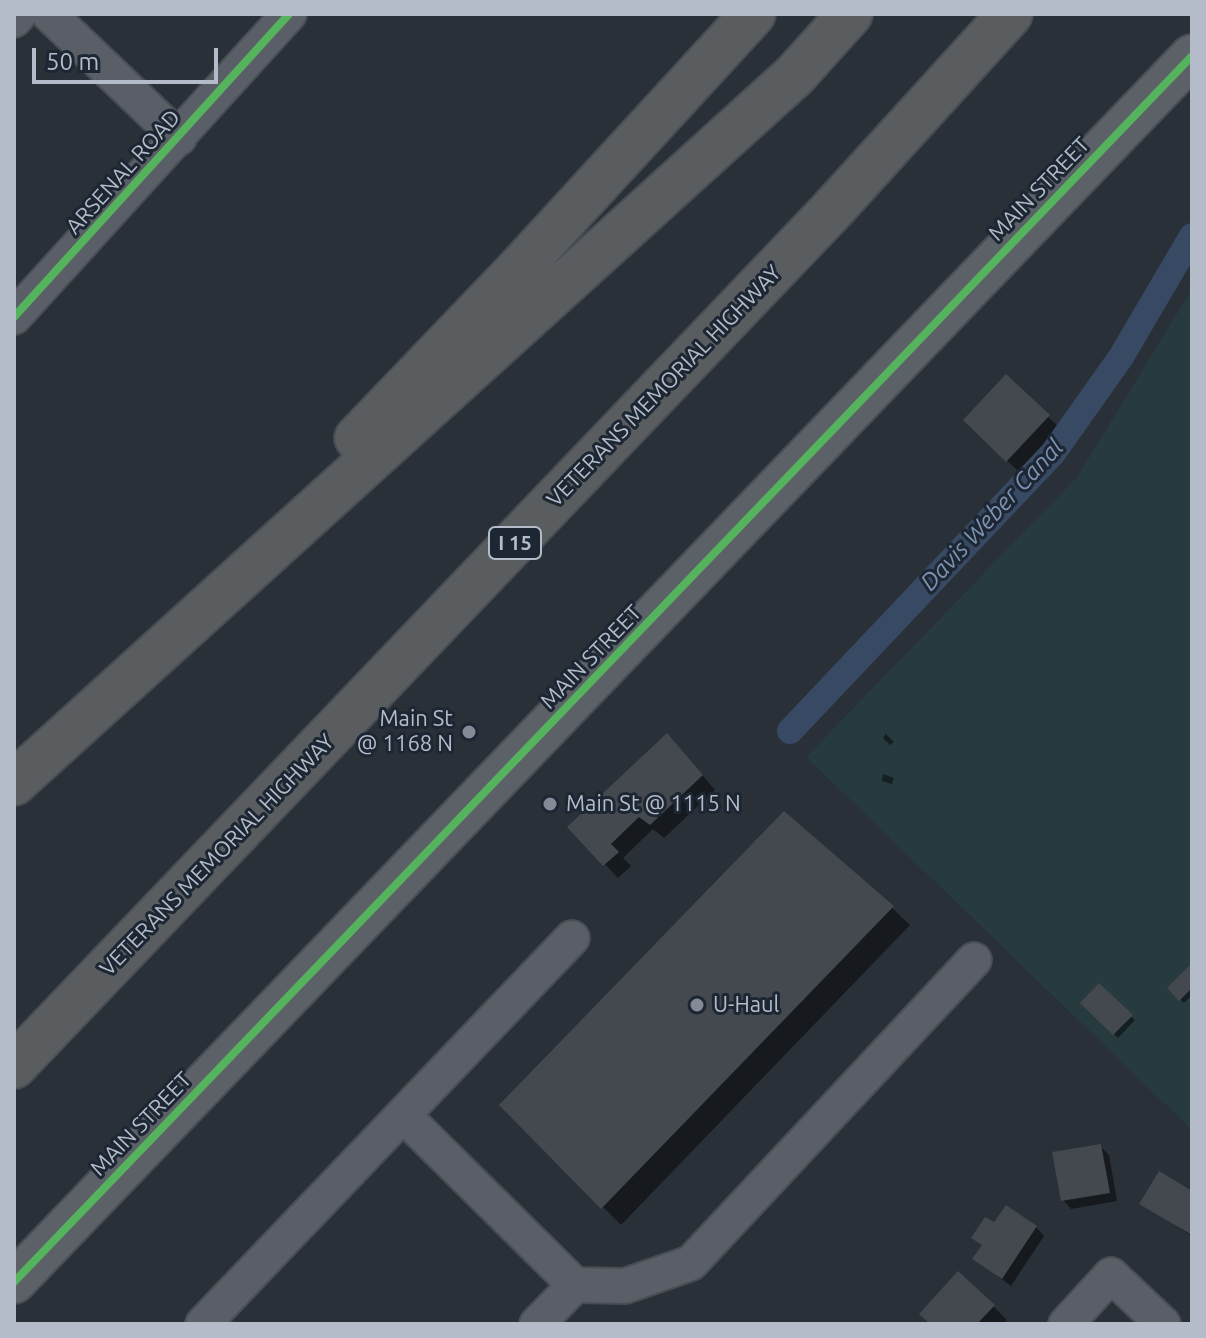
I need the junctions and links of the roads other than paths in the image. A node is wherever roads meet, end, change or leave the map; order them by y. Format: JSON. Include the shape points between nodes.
{"nodes":[{"id":1,"x":19,"y":14,"type":"edge"},
{"id":2,"x":49,"y":14,"type":"edge"},
{"id":3,"x":289,"y":14,"type":"edge"},
{"id":4,"x":753,"y":14,"type":"edge"},
{"id":5,"x":850,"y":14,"type":"edge"},
{"id":6,"x":1010,"y":14,"type":"edge"},
{"id":7,"x":1041,"y":14,"type":"edge"},
{"id":8,"x":14,"y":20,"type":"edge"},
{"id":9,"x":1192,"y":56,"type":"edge"},
{"id":10,"x":179,"y":138,"type":"junction"},
{"id":11,"x":832,"y":210,"type":"junction"},
{"id":12,"x":14,"y":317,"type":"edge"},
{"id":13,"x":122,"y":682,"type":"junction"},
{"id":14,"x":14,"y":783,"type":"edge"},
{"id":15,"x":572,"y":938,"type":"dead end"},
{"id":16,"x":974,"y":960,"type":"dead end"},
{"id":17,"x":14,"y":1066,"type":"edge"},
{"id":18,"x":404,"y":1116,"type":"junction"},
{"id":19,"x":14,"y":1282,"type":"edge"},
{"id":20,"x":575,"y":1285,"type":"junction"},
{"id":21,"x":203,"y":1324,"type":"edge"},
{"id":22,"x":537,"y":1324,"type":"edge"},
{"id":23,"x":1066,"y":1324,"type":"edge"},
{"id":24,"x":1163,"y":1324,"type":"edge"}],
"edges":[{"from":1,"to":8,"type":"street"},
{"from":2,"to":10,"type":"street"},
{"from":3,"to":10,"type":"street","name":"ARSENAL ROAD"},
{"from":4,"to":13,"type":"highway","via":[[518,270]]},
{"from":5,"to":13,"type":"highway","via":[[795,75]]},
{"from":6,"to":11,"type":"highway","name":"VETERANS MEMORIAL HIGHWAY","number":"I 15"},
{"from":7,"to":11,"type":"highway"},
{"from":9,"to":19,"type":"main road","name":"MAIN STREET"},
{"from":10,"to":12,"type":"street","name":"ARSENAL ROAD"},
{"from":11,"to":17,"type":"highway","name":"VETERANS MEMORIAL HIGHWAY","number":"I 15"},
{"from":13,"to":14,"type":"highway"},
{"from":15,"to":18,"type":"street"},
{"from":16,"to":20,"type":"street","via":[[691,1263],[625,1286]]},
{"from":18,"to":20,"type":"street"},
{"from":18,"to":21,"type":"street"},
{"from":20,"to":22,"type":"street"},
{"from":23,"to":24,"type":"street","via":[[1111,1275]]}]}
